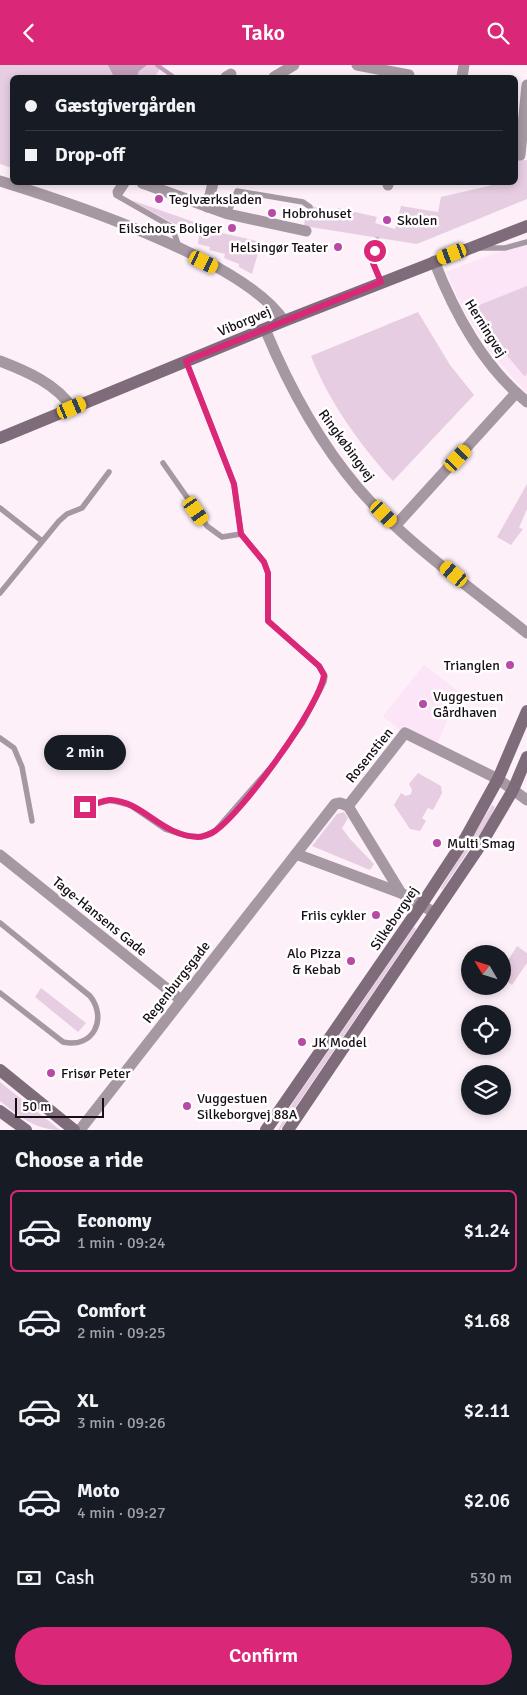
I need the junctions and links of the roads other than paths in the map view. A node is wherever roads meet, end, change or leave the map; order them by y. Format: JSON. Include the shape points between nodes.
{"nodes":[{"id":1,"x":294,"y":65,"type":"edge"},
{"id":2,"x":357,"y":65,"type":"edge"},
{"id":3,"x":371,"y":67,"type":"edge"},
{"id":4,"x":409,"y":73,"type":"edge"},
{"id":5,"x":277,"y":75,"type":"edge"},
{"id":6,"x":527,"y":85,"type":"edge"},
{"id":7,"x":520,"y":98,"type":"edge"},
{"id":8,"x":524,"y":136,"type":"edge"},
{"id":9,"x":521,"y":154,"type":"edge"},
{"id":10,"x":12,"y":185,"type":"edge"},
{"id":11,"x":147,"y":185,"type":"edge"},
{"id":12,"x":212,"y":185,"type":"edge"},
{"id":13,"x":120,"y":190,"type":"edge"},
{"id":14,"x":207,"y":207,"type":"junction"},
{"id":15,"x":310,"y":207,"type":"dead end"},
{"id":16,"x":228,"y":214,"type":"junction"},
{"id":17,"x":527,"y":222,"type":"edge"},
{"id":18,"x":527,"y":226,"type":"edge"},
{"id":19,"x":306,"y":231,"type":"dead end"},
{"id":20,"x":500,"y":235,"type":"junction"},
{"id":21,"x":377,"y":240,"type":"dead end"},
{"id":22,"x":527,"y":242,"type":"edge"},
{"id":23,"x":470,"y":247,"type":"junction"},
{"id":24,"x":178,"y":249,"type":"junction"},
{"id":25,"x":434,"y":261,"type":"junction"},
{"id":26,"x":381,"y":282,"type":"junction"},
{"id":27,"x":284,"y":321,"type":"junction"},
{"id":28,"x":265,"y":329,"type":"junction"},
{"id":29,"x":0,"y":361,"type":"edge"},
{"id":30,"x":186,"y":361,"type":"junction"},
{"id":31,"x":516,"y":393,"type":"junction"},
{"id":32,"x":527,"y":402,"type":"edge"},
{"id":33,"x":72,"y":408,"type":"junction"},
{"id":34,"x":0,"y":438,"type":"edge"},
{"id":35,"x":163,"y":463,"type":"dead end"},
{"id":36,"x":109,"y":472,"type":"dead end"},
{"id":37,"x":0,"y":508,"type":"edge"},
{"id":38,"x":396,"y":525,"type":"junction"},
{"id":39,"x":241,"y":534,"type":"junction"},
{"id":40,"x":42,"y":541,"type":"junction"},
{"id":41,"x":0,"y":593,"type":"edge"},
{"id":42,"x":527,"y":633,"type":"edge"},
{"id":43,"x":527,"y":711,"type":"edge"},
{"id":44,"x":0,"y":738,"type":"edge"},
{"id":45,"x":527,"y":757,"type":"edge"},
{"id":46,"x":498,"y":779,"type":"junction"},
{"id":47,"x":513,"y":790,"type":"junction"},
{"id":48,"x":527,"y":800,"type":"edge"},
{"id":49,"x":348,"y":806,"type":"junction"},
{"id":50,"x":85,"y":807,"type":"dead end"},
{"id":51,"x":32,"y":821,"type":"dead end"},
{"id":52,"x":296,"y":854,"type":"junction"},
{"id":53,"x":0,"y":855,"type":"edge"},
{"id":54,"x":401,"y":893,"type":"junction"},
{"id":55,"x":422,"y":904,"type":"junction"},
{"id":56,"x":435,"y":913,"type":"junction"},
{"id":57,"x":0,"y":923,"type":"edge"},
{"id":58,"x":0,"y":993,"type":"edge"},
{"id":59,"x":181,"y":1000,"type":"junction"},
{"id":60,"x":0,"y":1070,"type":"edge"},
{"id":61,"x":0,"y":1111,"type":"edge"},
{"id":62,"x":26,"y":1130,"type":"edge"},
{"id":63,"x":74,"y":1130,"type":"edge"},
{"id":64,"x":80,"y":1130,"type":"edge"},
{"id":65,"x":266,"y":1130,"type":"edge"},
{"id":66,"x":288,"y":1130,"type":"edge"}],
"edges":[{"from":1,"to":5,"type":"street"},
{"from":2,"to":3,"type":"street"},
{"from":3,"to":4,"type":"street"},
{"from":6,"to":7,"type":"street"},
{"from":7,"to":8,"type":"street"},
{"from":8,"to":9,"type":"street"},
{"from":10,"to":24,"type":"street","via":[[107,218]]},
{"from":11,"to":14,"type":"street"},
{"from":12,"to":14,"type":"street"},
{"from":13,"to":24,"type":"lane","via":[[172,227],[180,245]]},
{"from":14,"to":16,"type":"street"},
{"from":15,"to":16,"type":"lane","via":[[303,202],[237,191]]},
{"from":16,"to":19,"type":"street"},
{"from":17,"to":20,"type":"street","name":"Viborgvej"},
{"from":18,"to":20,"type":"street","name":"Viborgvej"},
{"from":20,"to":23,"type":"street","name":"Viborgvej"},
{"from":21,"to":26,"type":"lane","via":[[373,263]]},
{"from":22,"to":23,"type":"lane","via":[[504,248]]},
{"from":23,"to":25,"type":"street","name":"Viborgvej"},
{"from":24,"to":27,"type":"street","via":[[218,268],[267,299]]},
{"from":25,"to":26,"type":"street","name":"Viborgvej"},
{"from":25,"to":31,"type":"street","name":"Herningvej","via":[[444,288],[467,330],[490,365]]},
{"from":26,"to":27,"type":"street","name":"Viborgvej"},
{"from":27,"to":28,"type":"street","name":"Viborgvej"},
{"from":28,"to":30,"type":"street","name":"Viborgvej"},
{"from":28,"to":38,"type":"street","name":"Ringkøbingvej","via":[[311,424],[360,490]]},
{"from":29,"to":33,"type":"street","via":[[48,384],[66,397]]},
{"from":30,"to":33,"type":"street","name":"Viborgvej"},
{"from":30,"to":39,"type":"lane","via":[[234,484]]},
{"from":31,"to":32,"type":"street","name":"Herningvej"},
{"from":31,"to":38,"type":"street"},
{"from":33,"to":34,"type":"street","name":"Viborgvej"},
{"from":35,"to":39,"type":"lane","via":[[207,526],[222,537]]},
{"from":36,"to":40,"type":"lane","via":[[82,508],[66,514]]},
{"from":37,"to":40,"type":"lane"},
{"from":38,"to":42,"type":"street","name":"Ringkøbingvej"},
{"from":39,"to":50,"type":"lane","via":[[264,562],[268,573],[268,621],[313,660],[324,675],[321,690],[307,716],[272,766],[216,831],[201,837],[188,836],[165,829],[130,805],[110,800]]},
{"from":40,"to":41,"type":"lane"},
{"from":43,"to":46,"type":"street","name":"Silkeborgvej"},
{"from":44,"to":51,"type":"lane","via":[[14,749],[19,761]]},
{"from":45,"to":47,"type":"street"},
{"from":46,"to":47,"type":"street","name":"Rosenstien"},
{"from":46,"to":49,"type":"street","name":"Rosenstien","via":[[405,733]]},
{"from":46,"to":55,"type":"street","name":"Silkeborgvej","via":[[478,818]]},
{"from":47,"to":48,"type":"street","name":"Rosenstien"},
{"from":47,"to":56,"type":"street","via":[[480,847]]},
{"from":49,"to":52,"type":"street","name":"Regenburgsgade","via":[[335,804]]},
{"from":49,"to":54,"type":"street"},
{"from":52,"to":54,"type":"street"},
{"from":52,"to":59,"type":"street","name":"Regenburgsgade"},
{"from":53,"to":59,"type":"street","name":"Tage-Hansens Gade"},
{"from":54,"to":55,"type":"street"},
{"from":55,"to":56,"type":"street"},
{"from":55,"to":65,"type":"street","name":"Silkeborgvej"},
{"from":56,"to":66,"type":"street"},
{"from":57,"to":58,"type":"lane","via":[[90,996],[96,1003],[97,1025],[92,1035],[82,1042],[63,1042]]},
{"from":59,"to":64,"type":"street","name":"Regenburgsgade"},
{"from":60,"to":63,"type":"street"},
{"from":61,"to":62,"type":"street"}]}
